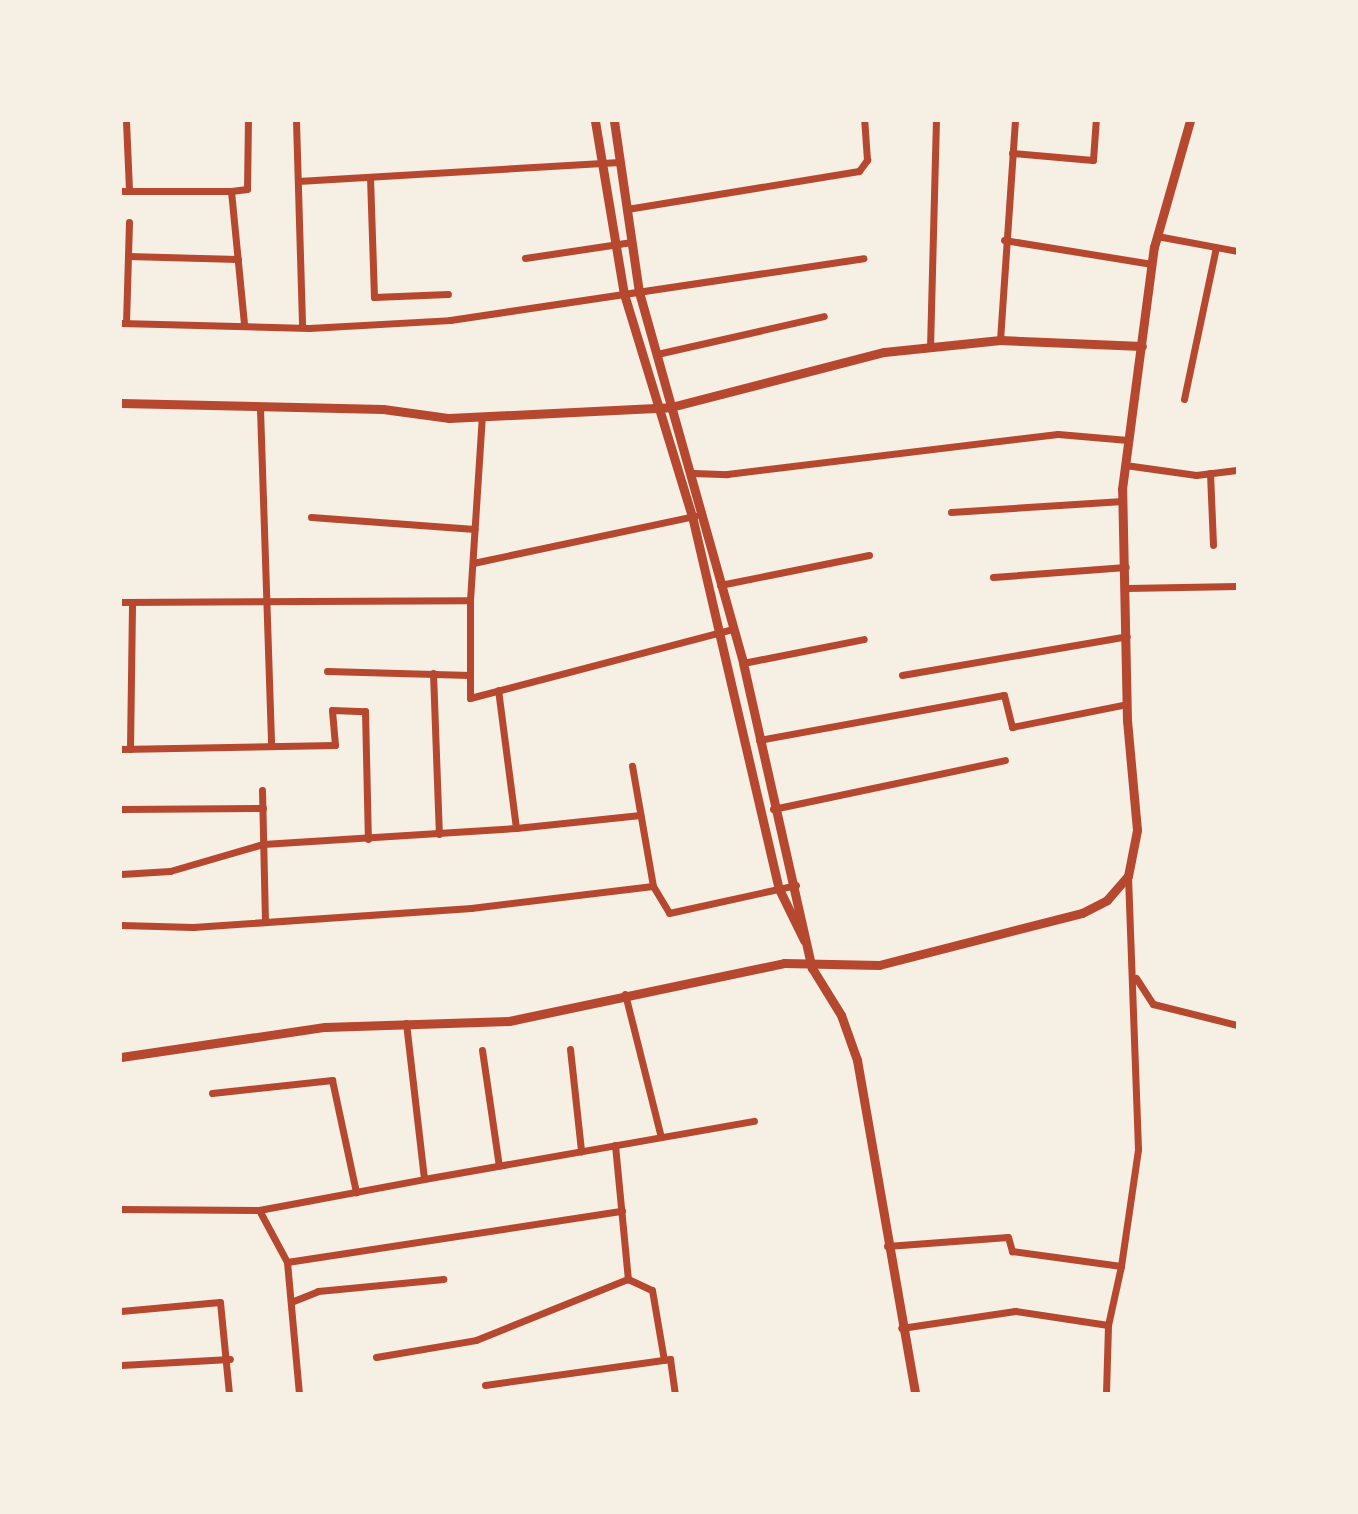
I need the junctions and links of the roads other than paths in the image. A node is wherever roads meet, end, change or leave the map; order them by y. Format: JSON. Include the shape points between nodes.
{"nodes":[{"id":1,"x":126,"y":121,"type":"edge"},
{"id":2,"x":248,"y":121,"type":"edge"},
{"id":3,"x":296,"y":121,"type":"edge"},
{"id":4,"x":596,"y":121,"type":"edge"},
{"id":5,"x":614,"y":121,"type":"edge"},
{"id":6,"x":863,"y":121,"type":"edge"},
{"id":7,"x":936,"y":121,"type":"edge"},
{"id":8,"x":1015,"y":121,"type":"edge"},
{"id":9,"x":1096,"y":121,"type":"edge"},
{"id":10,"x":1190,"y":121,"type":"edge"},
{"id":11,"x":1012,"y":153,"type":"junction"},
{"id":12,"x":620,"y":162,"type":"junction"},
{"id":13,"x":603,"y":163,"type":"junction"},
{"id":14,"x":370,"y":177,"type":"junction"},
{"id":15,"x":298,"y":181,"type":"junction"},
{"id":16,"x":125,"y":191,"type":"edge"},
{"id":17,"x":231,"y":191,"type":"junction"},
{"id":18,"x":626,"y":209,"type":"junction"},
{"id":19,"x":129,"y":222,"type":"dead end"},
{"id":20,"x":1157,"y":236,"type":"junction"},
{"id":21,"x":1004,"y":240,"type":"junction"},
{"id":22,"x":632,"y":242,"type":"junction"},
{"id":23,"x":615,"y":244,"type":"junction"},
{"id":24,"x":1216,"y":247,"type":"junction"},
{"id":25,"x":1237,"y":251,"type":"edge"},
{"id":26,"x":128,"y":256,"type":"junction"},
{"id":27,"x":525,"y":258,"type":"dead end"},
{"id":28,"x":863,"y":258,"type":"dead end"},
{"id":29,"x":238,"y":259,"type":"junction"},
{"id":30,"x":1152,"y":264,"type":"junction"},
{"id":31,"x":639,"y":292,"type":"junction"},
{"id":32,"x":448,"y":294,"type":"dead end"},
{"id":33,"x":624,"y":294,"type":"junction"},
{"id":34,"x":824,"y":316,"type":"dead end"},
{"id":35,"x":124,"y":323,"type":"edge"},
{"id":36,"x":244,"y":324,"type":"junction"},
{"id":37,"x":302,"y":327,"type":"junction"},
{"id":38,"x":1000,"y":340,"type":"junction"},
{"id":39,"x":1142,"y":346,"type":"junction"},
{"id":40,"x":930,"y":348,"type":"junction"},
{"id":41,"x":657,"y":354,"type":"junction"},
{"id":42,"x":1184,"y":399,"type":"dead end"},
{"id":43,"x":121,"y":404,"type":"edge"},
{"id":44,"x":671,"y":407,"type":"junction"},
{"id":45,"x":659,"y":408,"type":"junction"},
{"id":46,"x":260,"y":410,"type":"junction"},
{"id":47,"x":482,"y":416,"type":"junction"},
{"id":48,"x":1128,"y":440,"type":"junction"},
{"id":49,"x":1125,"y":465,"type":"junction"},
{"id":50,"x":1237,"y":470,"type":"edge"},
{"id":51,"x":694,"y":473,"type":"junction"},
{"id":52,"x":1210,"y":473,"type":"junction"},
{"id":53,"x":1123,"y":501,"type":"junction"},
{"id":54,"x":951,"y":512,"type":"dead end"},
{"id":55,"x":703,"y":514,"type":"junction"},
{"id":56,"x":692,"y":516,"type":"junction"},
{"id":57,"x":311,"y":517,"type":"dead end"},
{"id":58,"x":475,"y":529,"type":"junction"},
{"id":59,"x":1213,"y":545,"type":"dead end"},
{"id":60,"x":869,"y":555,"type":"dead end"},
{"id":61,"x":473,"y":563,"type":"junction"},
{"id":62,"x":1126,"y":567,"type":"junction"},
{"id":63,"x":993,"y":577,"type":"dead end"},
{"id":64,"x":720,"y":585,"type":"junction"},
{"id":65,"x":1237,"y":586,"type":"edge"},
{"id":66,"x":1127,"y":588,"type":"junction"},
{"id":67,"x":470,"y":600,"type":"junction"},
{"id":68,"x":267,"y":601,"type":"junction"},
{"id":69,"x":121,"y":602,"type":"edge"},
{"id":70,"x":132,"y":602,"type":"junction"},
{"id":71,"x":733,"y":629,"type":"junction"},
{"id":72,"x":715,"y":633,"type":"junction"},
{"id":73,"x":1127,"y":636,"type":"junction"},
{"id":74,"x":864,"y":639,"type":"dead end"},
{"id":75,"x":743,"y":663,"type":"junction"},
{"id":76,"x":327,"y":671,"type":"dead end"},
{"id":77,"x":433,"y":673,"type":"junction"},
{"id":78,"x":470,"y":675,"type":"junction"},
{"id":79,"x":902,"y":675,"type":"dead end"},
{"id":80,"x":498,"y":690,"type":"junction"},
{"id":81,"x":1127,"y":704,"type":"junction"},
{"id":82,"x":759,"y":740,"type":"junction"},
{"id":83,"x":271,"y":746,"type":"junction"},
{"id":84,"x":121,"y":749,"type":"edge"},
{"id":85,"x":130,"y":749,"type":"junction"},
{"id":86,"x":1005,"y":760,"type":"dead end"},
{"id":87,"x":632,"y":766,"type":"dead end"},
{"id":88,"x":262,"y":790,"type":"dead end"},
{"id":89,"x":263,"y":808,"type":"junction"},
{"id":90,"x":121,"y":809,"type":"edge"},
{"id":91,"x":774,"y":809,"type":"junction"},
{"id":92,"x":640,"y":815,"type":"junction"},
{"id":93,"x":516,"y":828,"type":"junction"},
{"id":94,"x":439,"y":834,"type":"junction"},
{"id":95,"x":368,"y":839,"type":"junction"},
{"id":96,"x":263,"y":844,"type":"junction"},
{"id":97,"x":121,"y":874,"type":"edge"},
{"id":98,"x":1128,"y":876,"type":"junction"},
{"id":99,"x":796,"y":885,"type":"junction"},
{"id":100,"x":653,"y":886,"type":"junction"},
{"id":101,"x":779,"y":889,"type":"junction"},
{"id":102,"x":265,"y":921,"type":"junction"},
{"id":103,"x":121,"y":925,"type":"edge"},
{"id":104,"x":809,"y":951,"type":"junction"},
{"id":105,"x":812,"y":968,"type":"junction"},
{"id":106,"x":1136,"y":977,"type":"junction"},
{"id":107,"x":625,"y":994,"type":"junction"},
{"id":108,"x":406,"y":1023,"type":"junction"},
{"id":109,"x":1237,"y":1026,"type":"edge"},
{"id":110,"x":570,"y":1049,"type":"dead end"},
{"id":111,"x":482,"y":1050,"type":"dead end"},
{"id":112,"x":121,"y":1057,"type":"edge"},
{"id":113,"x":212,"y":1093,"type":"dead end"},
{"id":114,"x":754,"y":1121,"type":"dead end"},
{"id":115,"x":661,"y":1137,"type":"junction"},
{"id":116,"x":615,"y":1145,"type":"junction"},
{"id":117,"x":581,"y":1151,"type":"junction"},
{"id":118,"x":499,"y":1166,"type":"junction"},
{"id":119,"x":424,"y":1179,"type":"junction"},
{"id":120,"x":356,"y":1192,"type":"junction"},
{"id":121,"x":121,"y":1209,"type":"edge"},
{"id":122,"x":259,"y":1210,"type":"junction"},
{"id":123,"x":622,"y":1211,"type":"junction"},
{"id":124,"x":887,"y":1246,"type":"junction"},
{"id":125,"x":288,"y":1262,"type":"junction"},
{"id":126,"x":1121,"y":1266,"type":"junction"},
{"id":127,"x":443,"y":1279,"type":"dead end"},
{"id":128,"x":628,"y":1279,"type":"junction"},
{"id":129,"x":292,"y":1302,"type":"junction"},
{"id":130,"x":121,"y":1311,"type":"edge"},
{"id":131,"x":1108,"y":1325,"type":"junction"},
{"id":132,"x":901,"y":1328,"type":"junction"},
{"id":133,"x":376,"y":1357,"type":"dead end"},
{"id":134,"x":230,"y":1359,"type":"junction"},
{"id":135,"x":664,"y":1360,"type":"junction"},
{"id":136,"x":121,"y":1364,"type":"edge"},
{"id":137,"x":485,"y":1385,"type":"dead end"},
{"id":138,"x":229,"y":1393,"type":"edge"},
{"id":139,"x":299,"y":1393,"type":"edge"},
{"id":140,"x":675,"y":1393,"type":"edge"},
{"id":141,"x":915,"y":1393,"type":"edge"},
{"id":142,"x":1106,"y":1393,"type":"edge"}],
"edges":[{"from":1,"to":16,"type":"street"},
{"from":2,"to":17,"type":"street","via":[[247,189]]},
{"from":3,"to":15,"type":"street"},
{"from":4,"to":13,"type":"street"},
{"from":5,"to":12,"type":"street"},
{"from":6,"to":18,"type":"street","via":[[867,160],[859,171]]},
{"from":7,"to":40,"type":"street"},
{"from":8,"to":11,"type":"street"},
{"from":9,"to":11,"type":"street","via":[[1093,160]]},
{"from":10,"to":20,"type":"street"},
{"from":11,"to":21,"type":"street"},
{"from":12,"to":13,"type":"street"},
{"from":12,"to":18,"type":"street"},
{"from":13,"to":14,"type":"street"},
{"from":13,"to":23,"type":"street"},
{"from":14,"to":15,"type":"street"},
{"from":14,"to":32,"type":"street","via":[[373,297]]},
{"from":15,"to":37,"type":"street"},
{"from":16,"to":17,"type":"street"},
{"from":17,"to":29,"type":"street"},
{"from":18,"to":22,"type":"street"},
{"from":19,"to":26,"type":"street"},
{"from":20,"to":24,"type":"street"},
{"from":20,"to":30,"type":"street"},
{"from":21,"to":30,"type":"street"},
{"from":21,"to":38,"type":"street"},
{"from":22,"to":23,"type":"street"},
{"from":22,"to":31,"type":"street"},
{"from":23,"to":27,"type":"street"},
{"from":23,"to":33,"type":"street"},
{"from":24,"to":25,"type":"street"},
{"from":24,"to":42,"type":"street"},
{"from":26,"to":29,"type":"street"},
{"from":26,"to":35,"type":"street"},
{"from":28,"to":31,"type":"street"},
{"from":29,"to":36,"type":"street"},
{"from":30,"to":39,"type":"street"},
{"from":31,"to":33,"type":"street"},
{"from":31,"to":41,"type":"street"},
{"from":33,"to":37,"type":"street","via":[[450,320]]},
{"from":33,"to":45,"type":"street"},
{"from":34,"to":41,"type":"street"},
{"from":35,"to":36,"type":"street"},
{"from":36,"to":37,"type":"street"},
{"from":38,"to":39,"type":"street"},
{"from":38,"to":40,"type":"street"},
{"from":39,"to":48,"type":"street"},
{"from":40,"to":44,"type":"street","via":[[884,352]]},
{"from":41,"to":44,"type":"street"},
{"from":43,"to":46,"type":"street"},
{"from":44,"to":45,"type":"street"},
{"from":44,"to":51,"type":"street"},
{"from":45,"to":47,"type":"street"},
{"from":45,"to":56,"type":"street"},
{"from":46,"to":47,"type":"street"},
{"from":46,"to":68,"type":"street"},
{"from":47,"to":58,"type":"street"},
{"from":48,"to":49,"type":"street"},
{"from":48,"to":51,"type":"street","via":[[1058,434]]},
{"from":49,"to":52,"type":"street"},
{"from":49,"to":53,"type":"street"},
{"from":50,"to":52,"type":"street"},
{"from":51,"to":55,"type":"street"},
{"from":52,"to":59,"type":"street"},
{"from":53,"to":54,"type":"street"},
{"from":53,"to":62,"type":"street"},
{"from":55,"to":56,"type":"street"},
{"from":55,"to":64,"type":"street"},
{"from":56,"to":61,"type":"street"},
{"from":56,"to":72,"type":"street"},
{"from":57,"to":58,"type":"street"},
{"from":58,"to":61,"type":"street"},
{"from":60,"to":64,"type":"street"},
{"from":61,"to":67,"type":"street"},
{"from":62,"to":63,"type":"street"},
{"from":62,"to":66,"type":"street"},
{"from":64,"to":71,"type":"street"},
{"from":65,"to":66,"type":"street"},
{"from":66,"to":73,"type":"street"},
{"from":67,"to":68,"type":"street"},
{"from":67,"to":78,"type":"street"},
{"from":68,"to":70,"type":"street"},
{"from":68,"to":83,"type":"street"},
{"from":69,"to":70,"type":"street"},
{"from":70,"to":85,"type":"street"},
{"from":71,"to":72,"type":"street"},
{"from":71,"to":75,"type":"street"},
{"from":72,"to":80,"type":"street"},
{"from":72,"to":101,"type":"street"},
{"from":73,"to":79,"type":"street"},
{"from":73,"to":81,"type":"street"},
{"from":74,"to":75,"type":"street"},
{"from":75,"to":82,"type":"street"},
{"from":76,"to":77,"type":"street"},
{"from":77,"to":78,"type":"street"},
{"from":77,"to":94,"type":"street"},
{"from":78,"to":80,"type":"street","via":[[470,698]]},
{"from":80,"to":93,"type":"street"},
{"from":81,"to":82,"type":"street","via":[[1012,727],[1004,695]]},
{"from":81,"to":98,"type":"street","via":[[1137,830]]},
{"from":82,"to":91,"type":"street"},
{"from":83,"to":85,"type":"street"},
{"from":83,"to":95,"type":"street","via":[[335,745],[332,710],[365,711]]},
{"from":84,"to":85,"type":"street"},
{"from":86,"to":91,"type":"street"},
{"from":87,"to":92,"type":"street"},
{"from":88,"to":89,"type":"street"},
{"from":89,"to":90,"type":"street"},
{"from":89,"to":96,"type":"street"},
{"from":91,"to":99,"type":"street"},
{"from":92,"to":93,"type":"street"},
{"from":92,"to":100,"type":"street"},
{"from":93,"to":94,"type":"street"},
{"from":94,"to":95,"type":"street"},
{"from":95,"to":96,"type":"street"},
{"from":96,"to":97,"type":"street","via":[[170,871]]},
{"from":96,"to":102,"type":"street"},
{"from":98,"to":105,"type":"street","via":[[1107,900],[1082,913],[879,965]]},
{"from":98,"to":106,"type":"street"},
{"from":99,"to":101,"type":"street"},
{"from":99,"to":104,"type":"street"},
{"from":100,"to":101,"type":"street","via":[[669,913]]},
{"from":100,"to":102,"type":"street","via":[[471,908]]},
{"from":101,"to":104,"type":"street"},
{"from":102,"to":103,"type":"street"},
{"from":104,"to":105,"type":"street"},
{"from":105,"to":107,"type":"street","via":[[784,963]]},
{"from":105,"to":124,"type":"street","via":[[841,1015],[857,1060]]},
{"from":106,"to":109,"type":"street","via":[[1153,1004]]},
{"from":106,"to":126,"type":"street","via":[[1138,1149]]},
{"from":107,"to":108,"type":"street","via":[[509,1021]]},
{"from":107,"to":115,"type":"street"},
{"from":108,"to":112,"type":"street","via":[[325,1027]]},
{"from":108,"to":119,"type":"street"},
{"from":110,"to":117,"type":"street"},
{"from":111,"to":118,"type":"street"},
{"from":113,"to":120,"type":"street","via":[[332,1080]]},
{"from":114,"to":115,"type":"street"},
{"from":115,"to":116,"type":"street"},
{"from":116,"to":117,"type":"street"},
{"from":116,"to":123,"type":"street"},
{"from":117,"to":118,"type":"street"},
{"from":118,"to":119,"type":"street"},
{"from":119,"to":120,"type":"street"},
{"from":120,"to":122,"type":"street"},
{"from":121,"to":122,"type":"street"},
{"from":122,"to":125,"type":"street"},
{"from":123,"to":125,"type":"street"},
{"from":123,"to":128,"type":"street"},
{"from":124,"to":126,"type":"street","via":[[1008,1237],[1012,1251]]},
{"from":124,"to":132,"type":"street"},
{"from":125,"to":129,"type":"street"},
{"from":126,"to":131,"type":"street"},
{"from":127,"to":129,"type":"street","via":[[318,1291]]},
{"from":128,"to":133,"type":"street","via":[[476,1340]]},
{"from":128,"to":135,"type":"street","via":[[652,1290]]},
{"from":129,"to":139,"type":"street"},
{"from":130,"to":134,"type":"street","via":[[220,1302]]},
{"from":131,"to":132,"type":"street","via":[[1015,1311]]},
{"from":131,"to":142,"type":"street"},
{"from":132,"to":141,"type":"street"},
{"from":134,"to":136,"type":"street"},
{"from":134,"to":138,"type":"street"},
{"from":135,"to":137,"type":"street"},
{"from":135,"to":140,"type":"street","via":[[670,1359]]}]}
